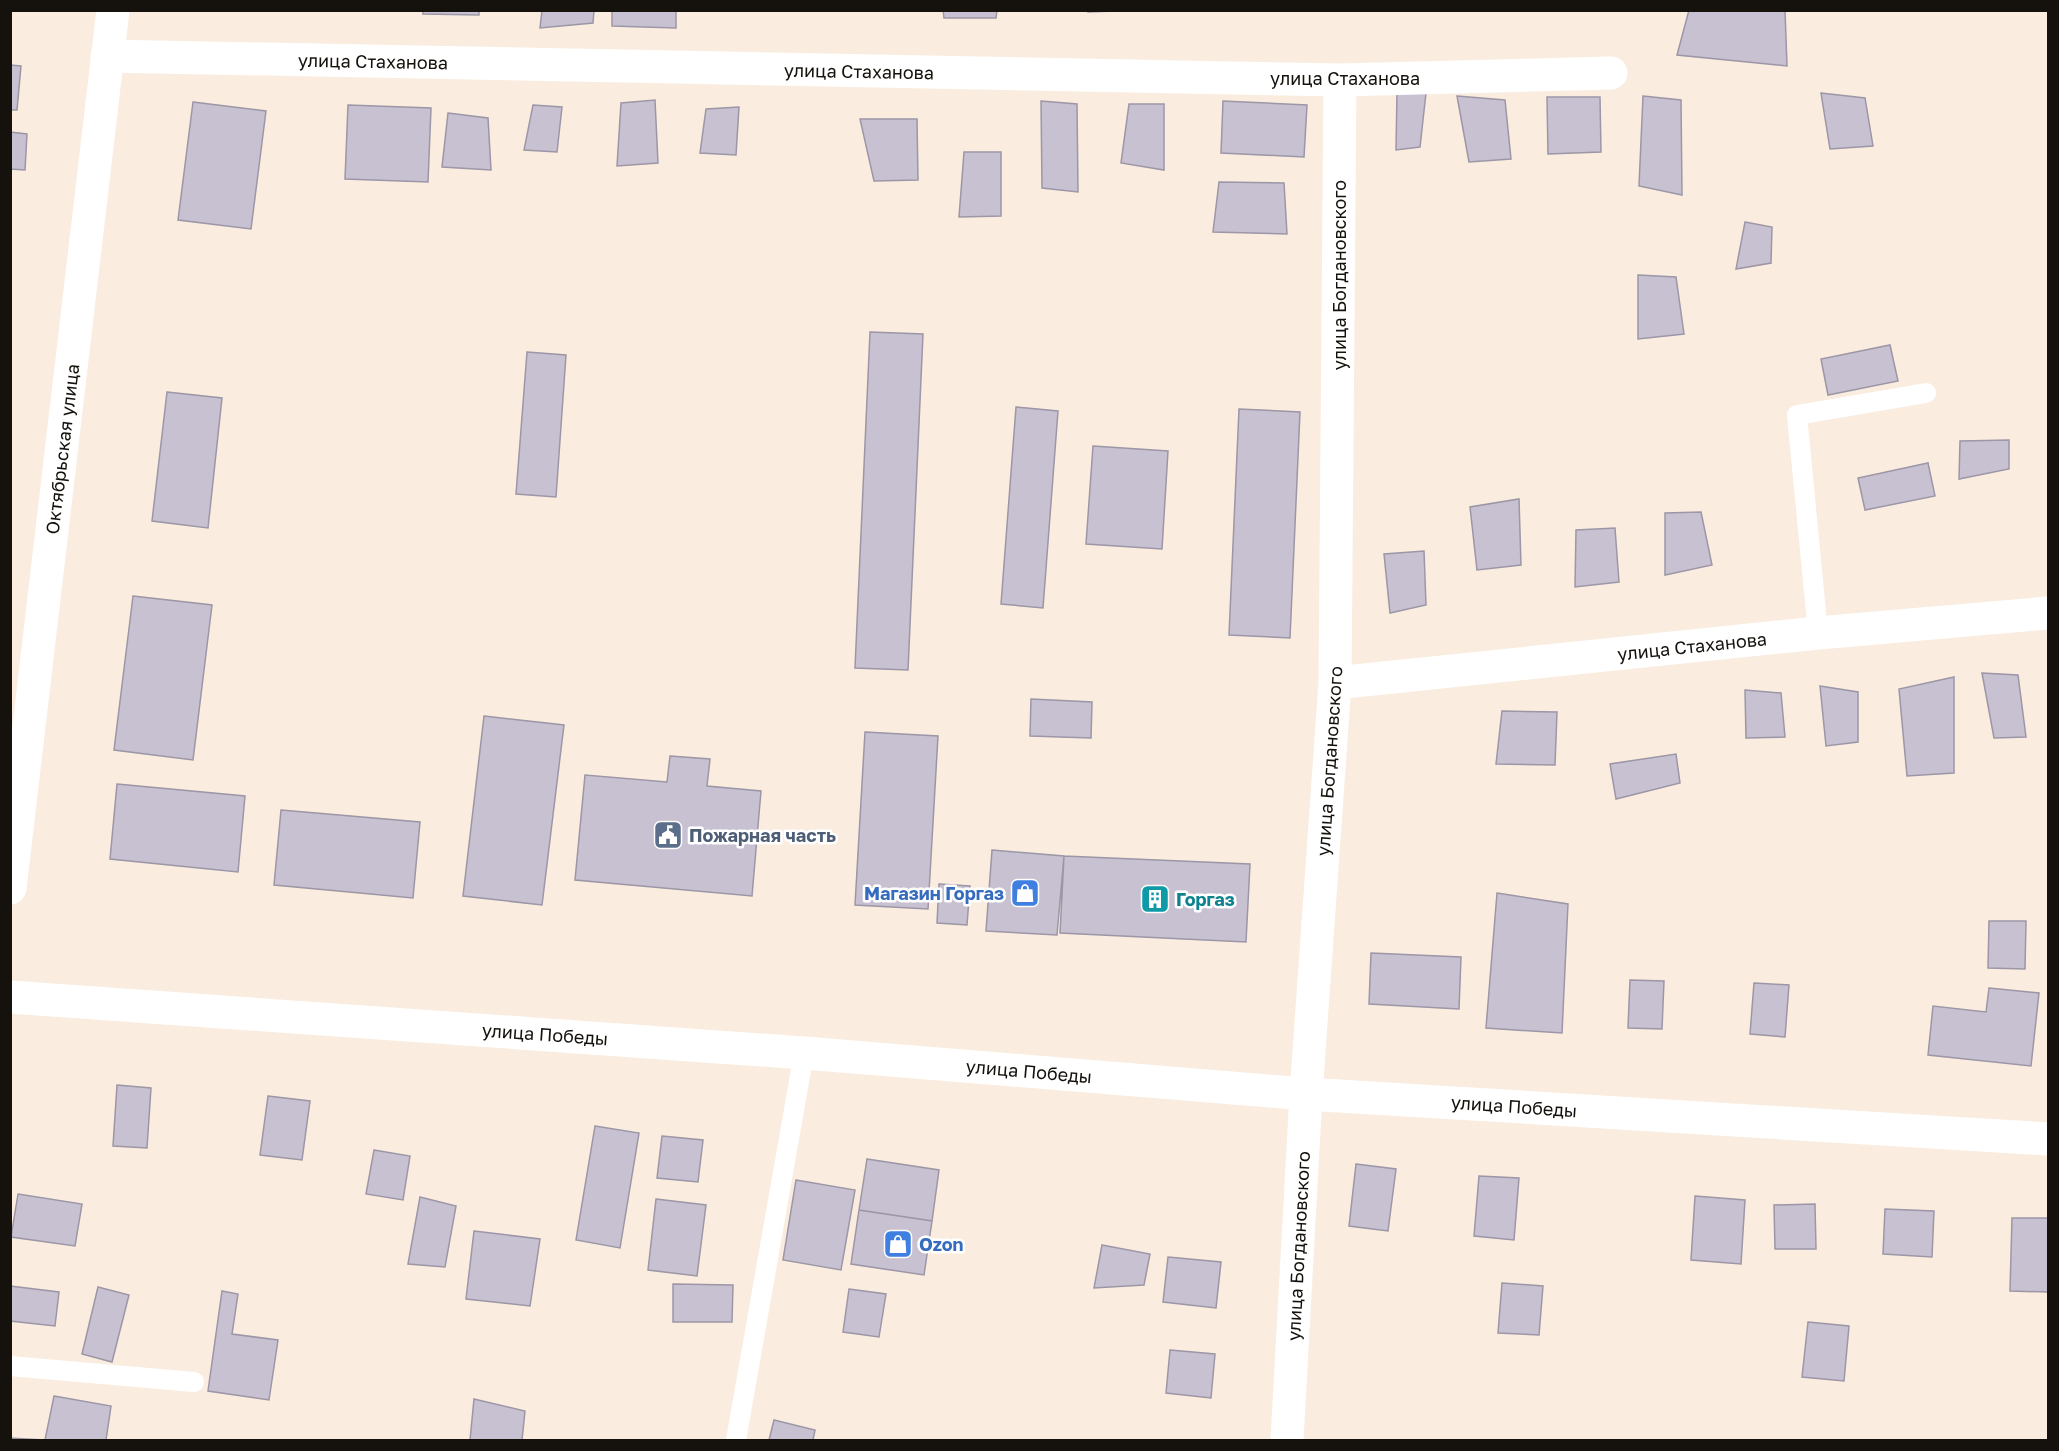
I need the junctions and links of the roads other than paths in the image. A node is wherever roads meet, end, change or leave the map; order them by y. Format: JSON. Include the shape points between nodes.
{"nodes":[{"id":1,"x":113,"y":10,"type":"edge"},
{"id":2,"x":107,"y":56,"type":"junction"},
{"id":3,"x":1611,"y":73,"type":"dead end"},
{"id":4,"x":1340,"y":80,"type":"junction"},
{"id":5,"x":1926,"y":393,"type":"dead end"},
{"id":6,"x":2049,"y":613,"type":"edge"},
{"id":7,"x":1818,"y":633,"type":"junction"},
{"id":8,"x":1335,"y":684,"type":"junction"},
{"id":9,"x":10,"y":888,"type":"edge"},
{"id":10,"x":10,"y":996,"type":"edge"},
{"id":11,"x":804,"y":1053,"type":"junction"},
{"id":12,"x":1306,"y":1094,"type":"junction"},
{"id":13,"x":2049,"y":1139,"type":"edge"},
{"id":14,"x":10,"y":1366,"type":"edge"},
{"id":15,"x":194,"y":1382,"type":"dead end"},
{"id":16,"x":736,"y":1440,"type":"edge"},
{"id":17,"x":1287,"y":1440,"type":"edge"}],
"edges":[{"from":1,"to":2,"type":"street","name":"Октябрьская улица"},
{"from":2,"to":4,"type":"street","name":"улица Стаханова"},
{"from":2,"to":9,"type":"street","name":"Октябрьская улица"},
{"from":3,"to":4,"type":"street","name":"улица Стаханова"},
{"from":4,"to":8,"type":"street","name":"улица Богдановского"},
{"from":5,"to":7,"type":"lane","via":[[1797,415]]},
{"from":6,"to":7,"type":"street","name":"улица Стаханова"},
{"from":7,"to":8,"type":"street","name":"улица Стаханова"},
{"from":8,"to":12,"type":"street","name":"улица Богдановского"},
{"from":10,"to":11,"type":"street","name":"улица Победы"},
{"from":11,"to":12,"type":"street","name":"улица Победы"},
{"from":11,"to":16,"type":"lane"},
{"from":12,"to":13,"type":"street","name":"улица Победы"},
{"from":12,"to":17,"type":"street","name":"улица Богдановского"},
{"from":14,"to":15,"type":"lane"}]}
